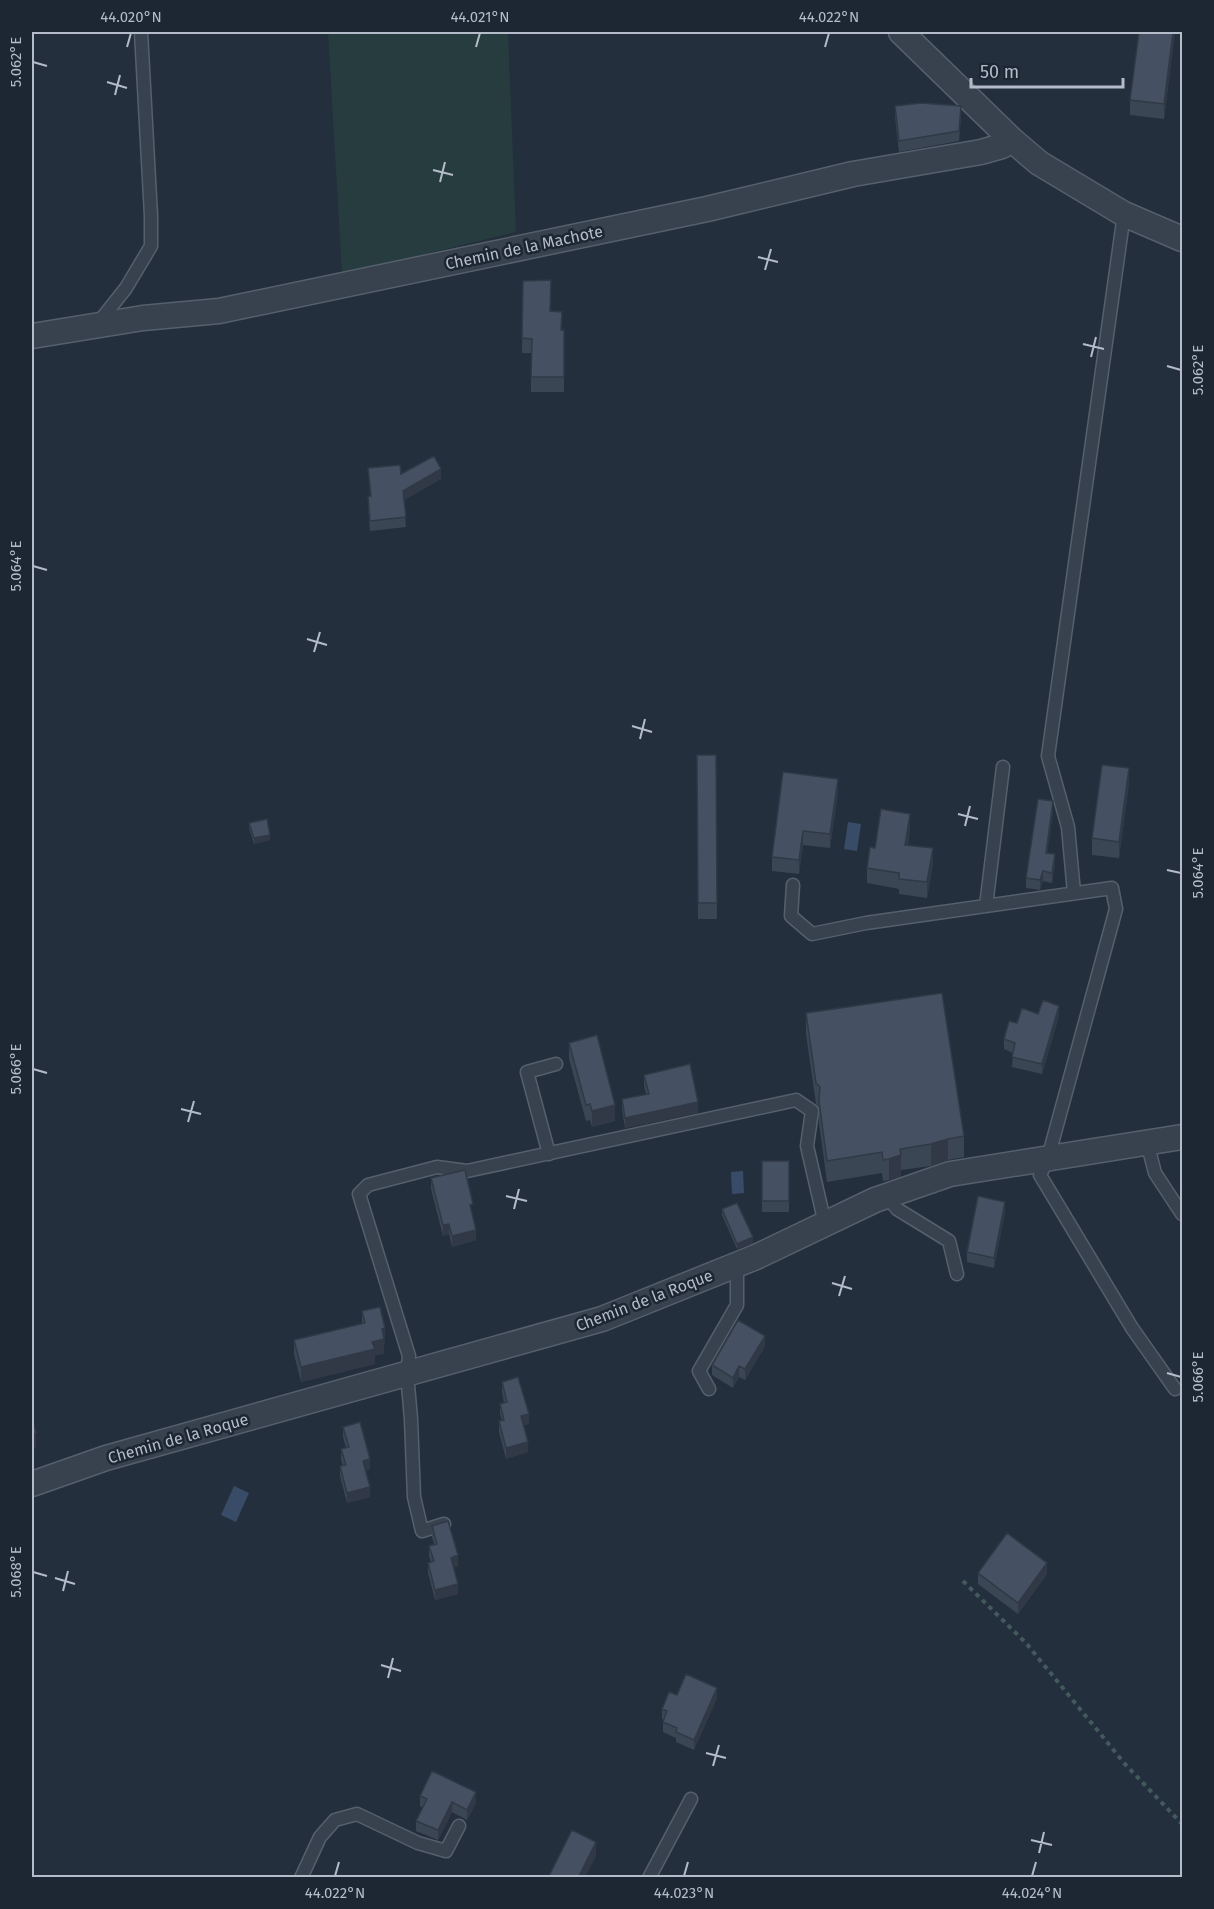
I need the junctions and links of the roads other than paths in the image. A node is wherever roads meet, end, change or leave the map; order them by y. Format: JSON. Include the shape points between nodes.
{"nodes":[{"id":1,"x":141,"y":32,"type":"edge"},
{"id":2,"x":901,"y":32,"type":"edge"},
{"id":3,"x":1012,"y":140,"type":"junction"},
{"id":4,"x":1124,"y":214,"type":"junction"},
{"id":5,"x":1182,"y":239,"type":"edge"},
{"id":6,"x":97,"y":326,"type":"junction"},
{"id":7,"x":32,"y":336,"type":"edge"},
{"id":8,"x":1003,"y":767,"type":"dead end"},
{"id":9,"x":793,"y":885,"type":"dead end"},
{"id":10,"x":1074,"y":893,"type":"junction"},
{"id":11,"x":986,"y":906,"type":"junction"},
{"id":12,"x":556,"y":1064,"type":"dead end"},
{"id":13,"x":1182,"y":1137,"type":"edge"},
{"id":14,"x":1147,"y":1142,"type":"junction"},
{"id":15,"x":549,"y":1154,"type":"junction"},
{"id":16,"x":1048,"y":1158,"type":"junction"},
{"id":17,"x":887,"y":1196,"type":"junction"},
{"id":18,"x":1182,"y":1214,"type":"edge"},
{"id":19,"x":825,"y":1224,"type":"junction"},
{"id":20,"x":737,"y":1264,"type":"junction"},
{"id":21,"x":957,"y":1274,"type":"dead end"},
{"id":22,"x":407,"y":1374,"type":"junction"},
{"id":23,"x":709,"y":1389,"type":"dead end"},
{"id":24,"x":1175,"y":1389,"type":"dead end"},
{"id":25,"x":32,"y":1484,"type":"edge"},
{"id":26,"x":444,"y":1524,"type":"edge"},
{"id":27,"x":691,"y":1799,"type":"dead end"},
{"id":28,"x":459,"y":1826,"type":"dead end"},
{"id":29,"x":301,"y":1878,"type":"edge"},
{"id":30,"x":649,"y":1878,"type":"edge"}],
"edges":[{"from":1,"to":6,"type":"lane","via":[[151,246]]},
{"from":2,"to":3,"type":"street"},
{"from":3,"to":4,"type":"street","via":[[1039,163]]},
{"from":3,"to":6,"type":"street","name":"Chemin de la Machote","via":[[981,152],[853,174],[707,209],[219,310]]},
{"from":4,"to":5,"type":"street"},
{"from":4,"to":10,"type":"lane","via":[[1048,756],[1068,827]]},
{"from":6,"to":7,"type":"street","name":"Chemin de la Machote"},
{"from":8,"to":11,"type":"lane"},
{"from":9,"to":11,"type":"lane","via":[[790,916],[812,934]]},
{"from":10,"to":11,"type":"lane"},
{"from":10,"to":16,"type":"lane","via":[[1112,888],[1116,909]]},
{"from":12,"to":15,"type":"lane","via":[[527,1072]]},
{"from":13,"to":14,"type":"street","name":"Chemin de la Roque"},
{"from":14,"to":16,"type":"street","name":"Chemin de la Roque"},
{"from":14,"to":18,"type":"lane","via":[[1155,1173]]},
{"from":15,"to":19,"type":"lane","via":[[796,1100],[812,1111],[807,1146]]},
{"from":15,"to":22,"type":"lane","via":[[467,1171],[437,1167],[368,1185],[359,1194],[409,1356]]},
{"from":16,"to":17,"type":"street","name":"Chemin de la Roque","via":[[950,1174]]},
{"from":16,"to":24,"type":"lane","via":[[1040,1175],[1132,1328]]},
{"from":17,"to":19,"type":"street","name":"Chemin de la Roque"},
{"from":17,"to":21,"type":"lane","via":[[897,1209],[949,1241]]},
{"from":19,"to":20,"type":"street","name":"Chemin de la Roque"},
{"from":20,"to":22,"type":"street","name":"Chemin de la Roque","via":[[602,1319]]},
{"from":20,"to":23,"type":"lane","via":[[737,1305],[699,1371]]},
{"from":22,"to":25,"type":"street","name":"Chemin de la Roque","via":[[106,1458]]},
{"from":22,"to":26,"type":"lane","via":[[414,1497],[422,1531]]},
{"from":27,"to":30,"type":"lane"},
{"from":28,"to":29,"type":"lane","via":[[446,1851],[418,1843],[357,1814],[335,1820],[320,1837]]}]}
